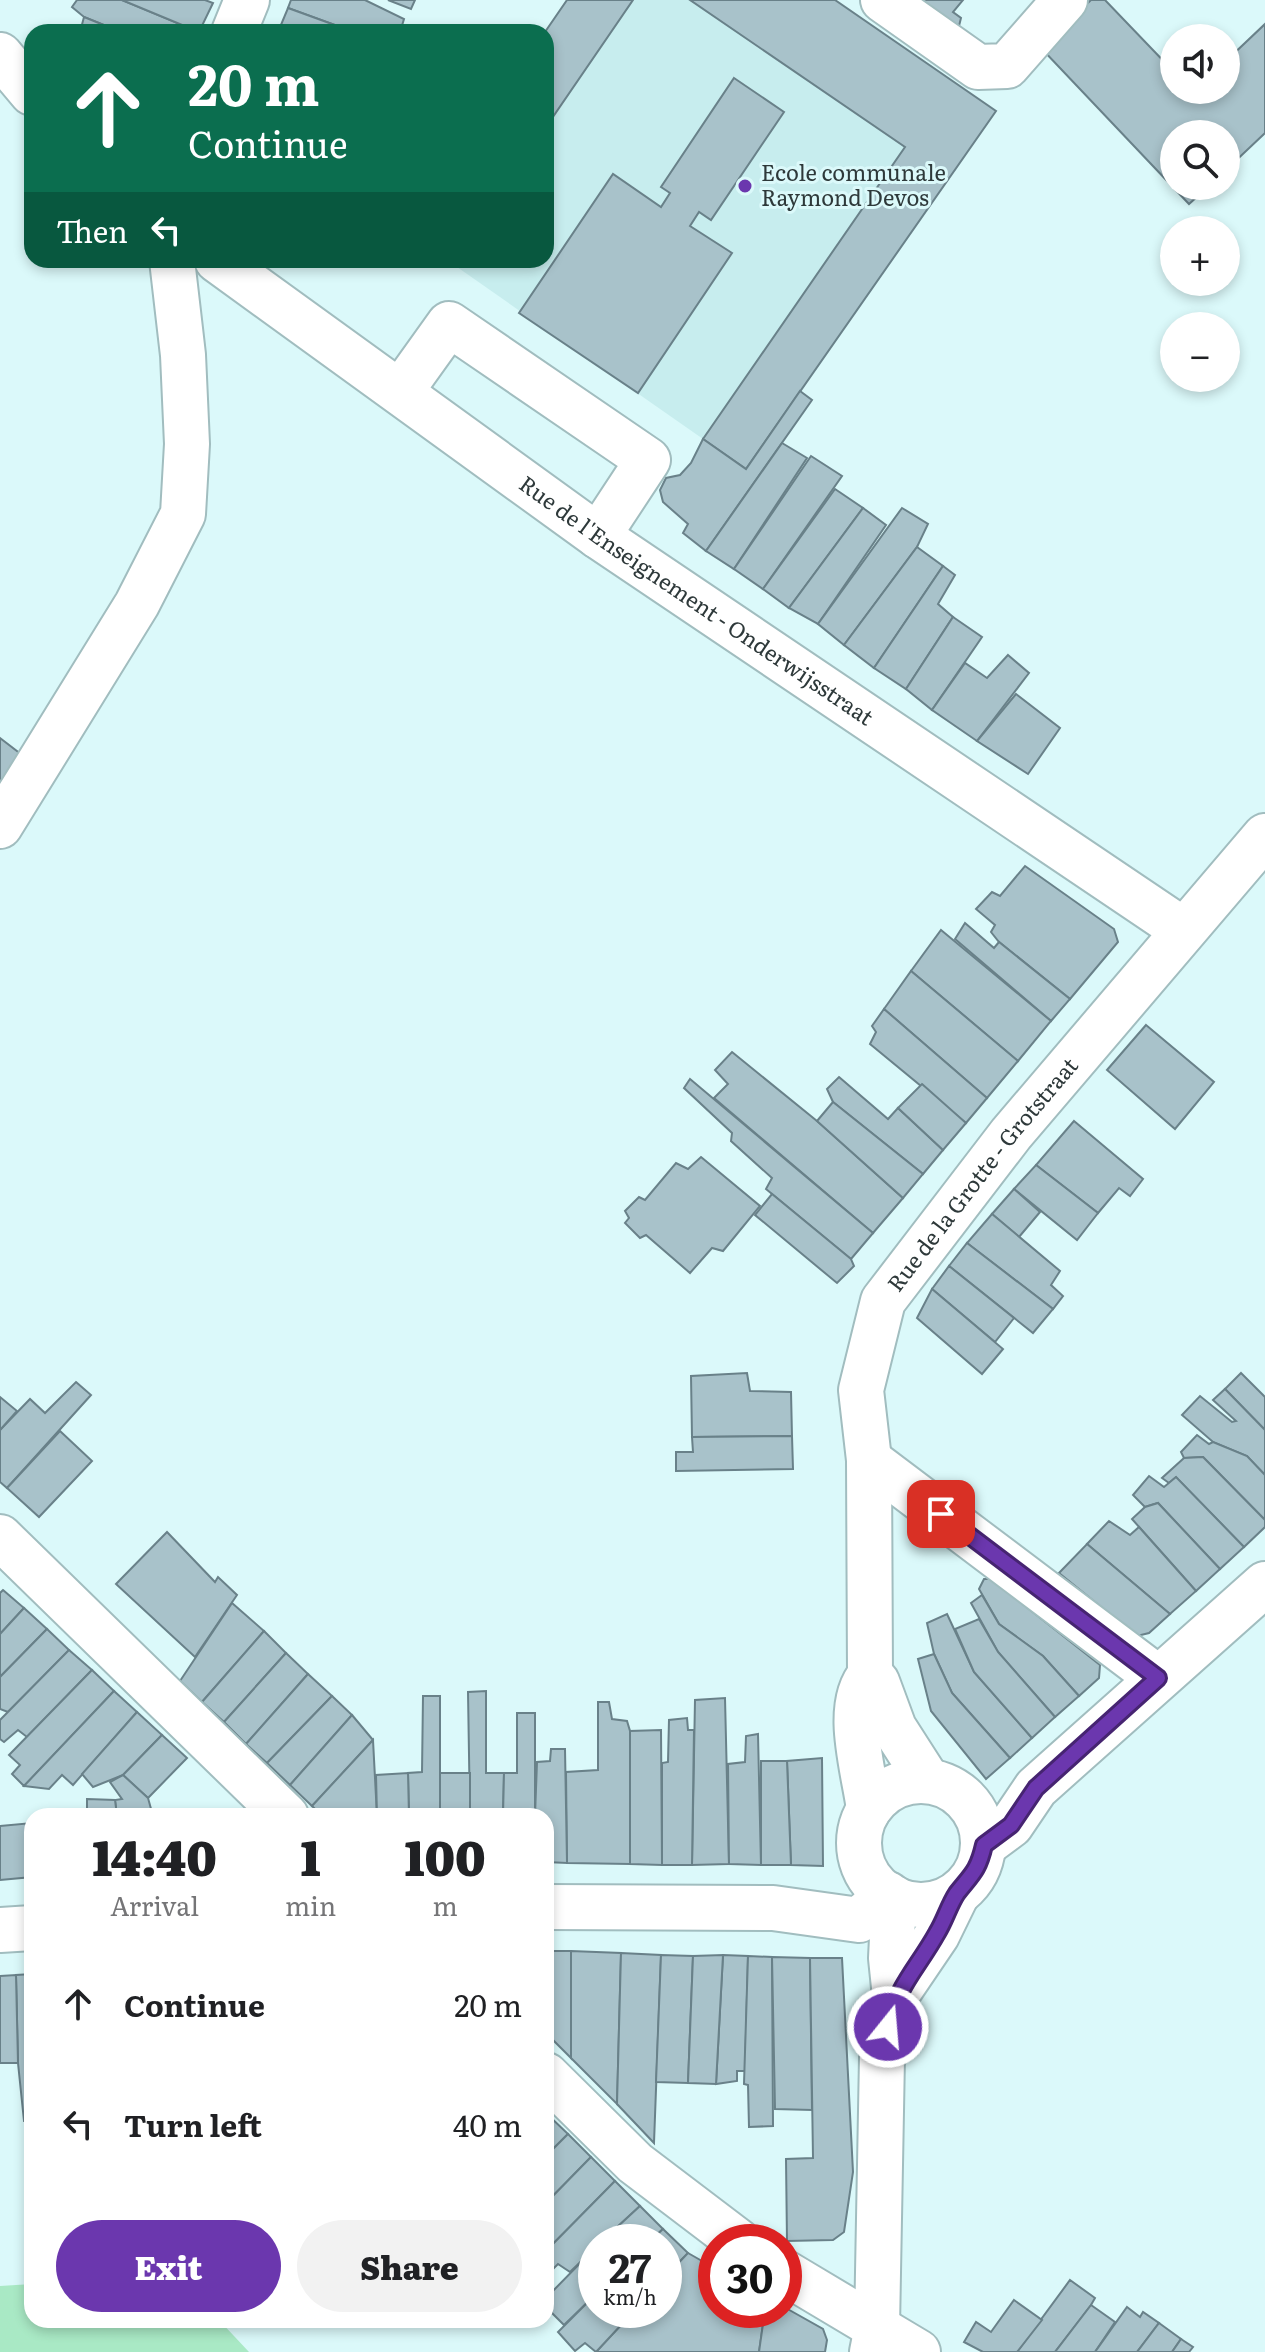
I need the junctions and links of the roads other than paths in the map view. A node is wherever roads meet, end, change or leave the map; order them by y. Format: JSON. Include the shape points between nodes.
{"nodes":[{"id":1,"x":247,"y":0,"type":"edge"},
{"id":2,"x":883,"y":0,"type":"edge"},
{"id":3,"x":1065,"y":0,"type":"edge"},
{"id":4,"x":237,"y":24,"type":"edge"},
{"id":5,"x":0,"y":55,"type":"edge"},
{"id":6,"x":24,"y":84,"type":"edge"},
{"id":7,"x":173,"y":268,"type":"edge"},
{"id":8,"x":228,"y":268,"type":"edge"},
{"id":9,"x":401,"y":391,"type":"junction"},
{"id":10,"x":598,"y":536,"type":"junction"},
{"id":11,"x":0,"y":826,"type":"edge"},
{"id":12,"x":1265,"y":836,"type":"edge"},
{"id":13,"x":1183,"y":930,"type":"junction"},
{"id":14,"x":869,"y":1460,"type":"junction"},
{"id":15,"x":0,"y":1537,"type":"edge"},
{"id":16,"x":1265,"y":1584,"type":"edge"},
{"id":17,"x":870,"y":1675,"type":"junction"},
{"id":18,"x":1158,"y":1678,"type":"junction"},
{"id":19,"x":1036,"y":1788,"type":"junction"},
{"id":20,"x":947,"y":1790,"type":"junction"},
{"id":21,"x":278,"y":1808,"type":"edge"},
{"id":22,"x":869,"y":1809,"type":"junction"},
{"id":23,"x":984,"y":1845,"type":"junction"},
{"id":24,"x":882,"y":1887,"type":"junction"},
{"id":25,"x":957,"y":1894,"type":"junction"},
{"id":26,"x":554,"y":1907,"type":"edge"},
{"id":27,"x":24,"y":1928,"type":"edge"},
{"id":28,"x":0,"y":1930,"type":"edge"},
{"id":29,"x":895,"y":1997,"type":"junction"},
{"id":30,"x":554,"y":2083,"type":"edge"},
{"id":31,"x":715,"y":2224,"type":"edge"},
{"id":32,"x":802,"y":2285,"type":"edge"},
{"id":33,"x":874,"y":2339,"type":"edge"},
{"id":34,"x":918,"y":2352,"type":"edge"}],
"edges":[{"from":1,"to":4,"type":"street"},
{"from":2,"to":3,"type":"street","via":[[978,67],[1007,66]]},
{"from":5,"to":6,"type":"street"},
{"from":7,"to":11,"type":"street","via":[[186,428],[183,514],[137,604]]},
{"from":8,"to":9,"type":"street","name":"Rue de l'Enseignement - Onderwijsstraat"},
{"from":9,"to":10,"type":"street","name":"Rue de l'Enseignement - Onderwijsstraat"},
{"from":9,"to":10,"type":"street","via":[[449,324],[648,460]]},
{"from":10,"to":13,"type":"street","name":"Rue de l'Enseignement - Onderwijsstraat"},
{"from":12,"to":13,"type":"street","name":"Rue de la Grotte - Grotstraat"},
{"from":13,"to":14,"type":"street","name":"Rue de la Grotte - Grotstraat","via":[[1011,1134],[883,1301],[861,1390]]},
{"from":14,"to":17,"type":"street","name":"Rue de la Grotte - Grotstraat"},
{"from":14,"to":18,"type":"street"},
{"from":15,"to":21,"type":"street"},
{"from":16,"to":18,"type":"street"},
{"from":17,"to":20,"type":"street","name":"Rue de la Grotte - Grotstraat","via":[[894,1728]]},
{"from":17,"to":22,"type":"street","name":"Rue de la Grotte - Grotstraat","via":[[863,1682],[855,1731]]},
{"from":18,"to":19,"type":"street"},
{"from":19,"to":20,"type":"street"},
{"from":19,"to":23,"type":"street","via":[[1011,1825]]},
{"from":20,"to":22,"type":"street","via":[[897,1785]]},
{"from":20,"to":23,"type":"street","via":[[977,1814]]},
{"from":22,"to":24,"type":"street","via":[[860,1837]]},
{"from":23,"to":25,"type":"street","via":[[980,1865]]},
{"from":24,"to":25,"type":"street","via":[[926,1905]]},
{"from":24,"to":26,"type":"street","via":[[840,1882],[773,1908]]},
{"from":24,"to":29,"type":"street"},
{"from":25,"to":29,"type":"street","via":[[937,1935]]},
{"from":27,"to":28,"type":"street"},
{"from":29,"to":33,"type":"street","via":[[882,2057]]},
{"from":30,"to":31,"type":"street","via":[[635,2163]]},
{"from":32,"to":33,"type":"street"},
{"from":33,"to":34,"type":"street"}]}
